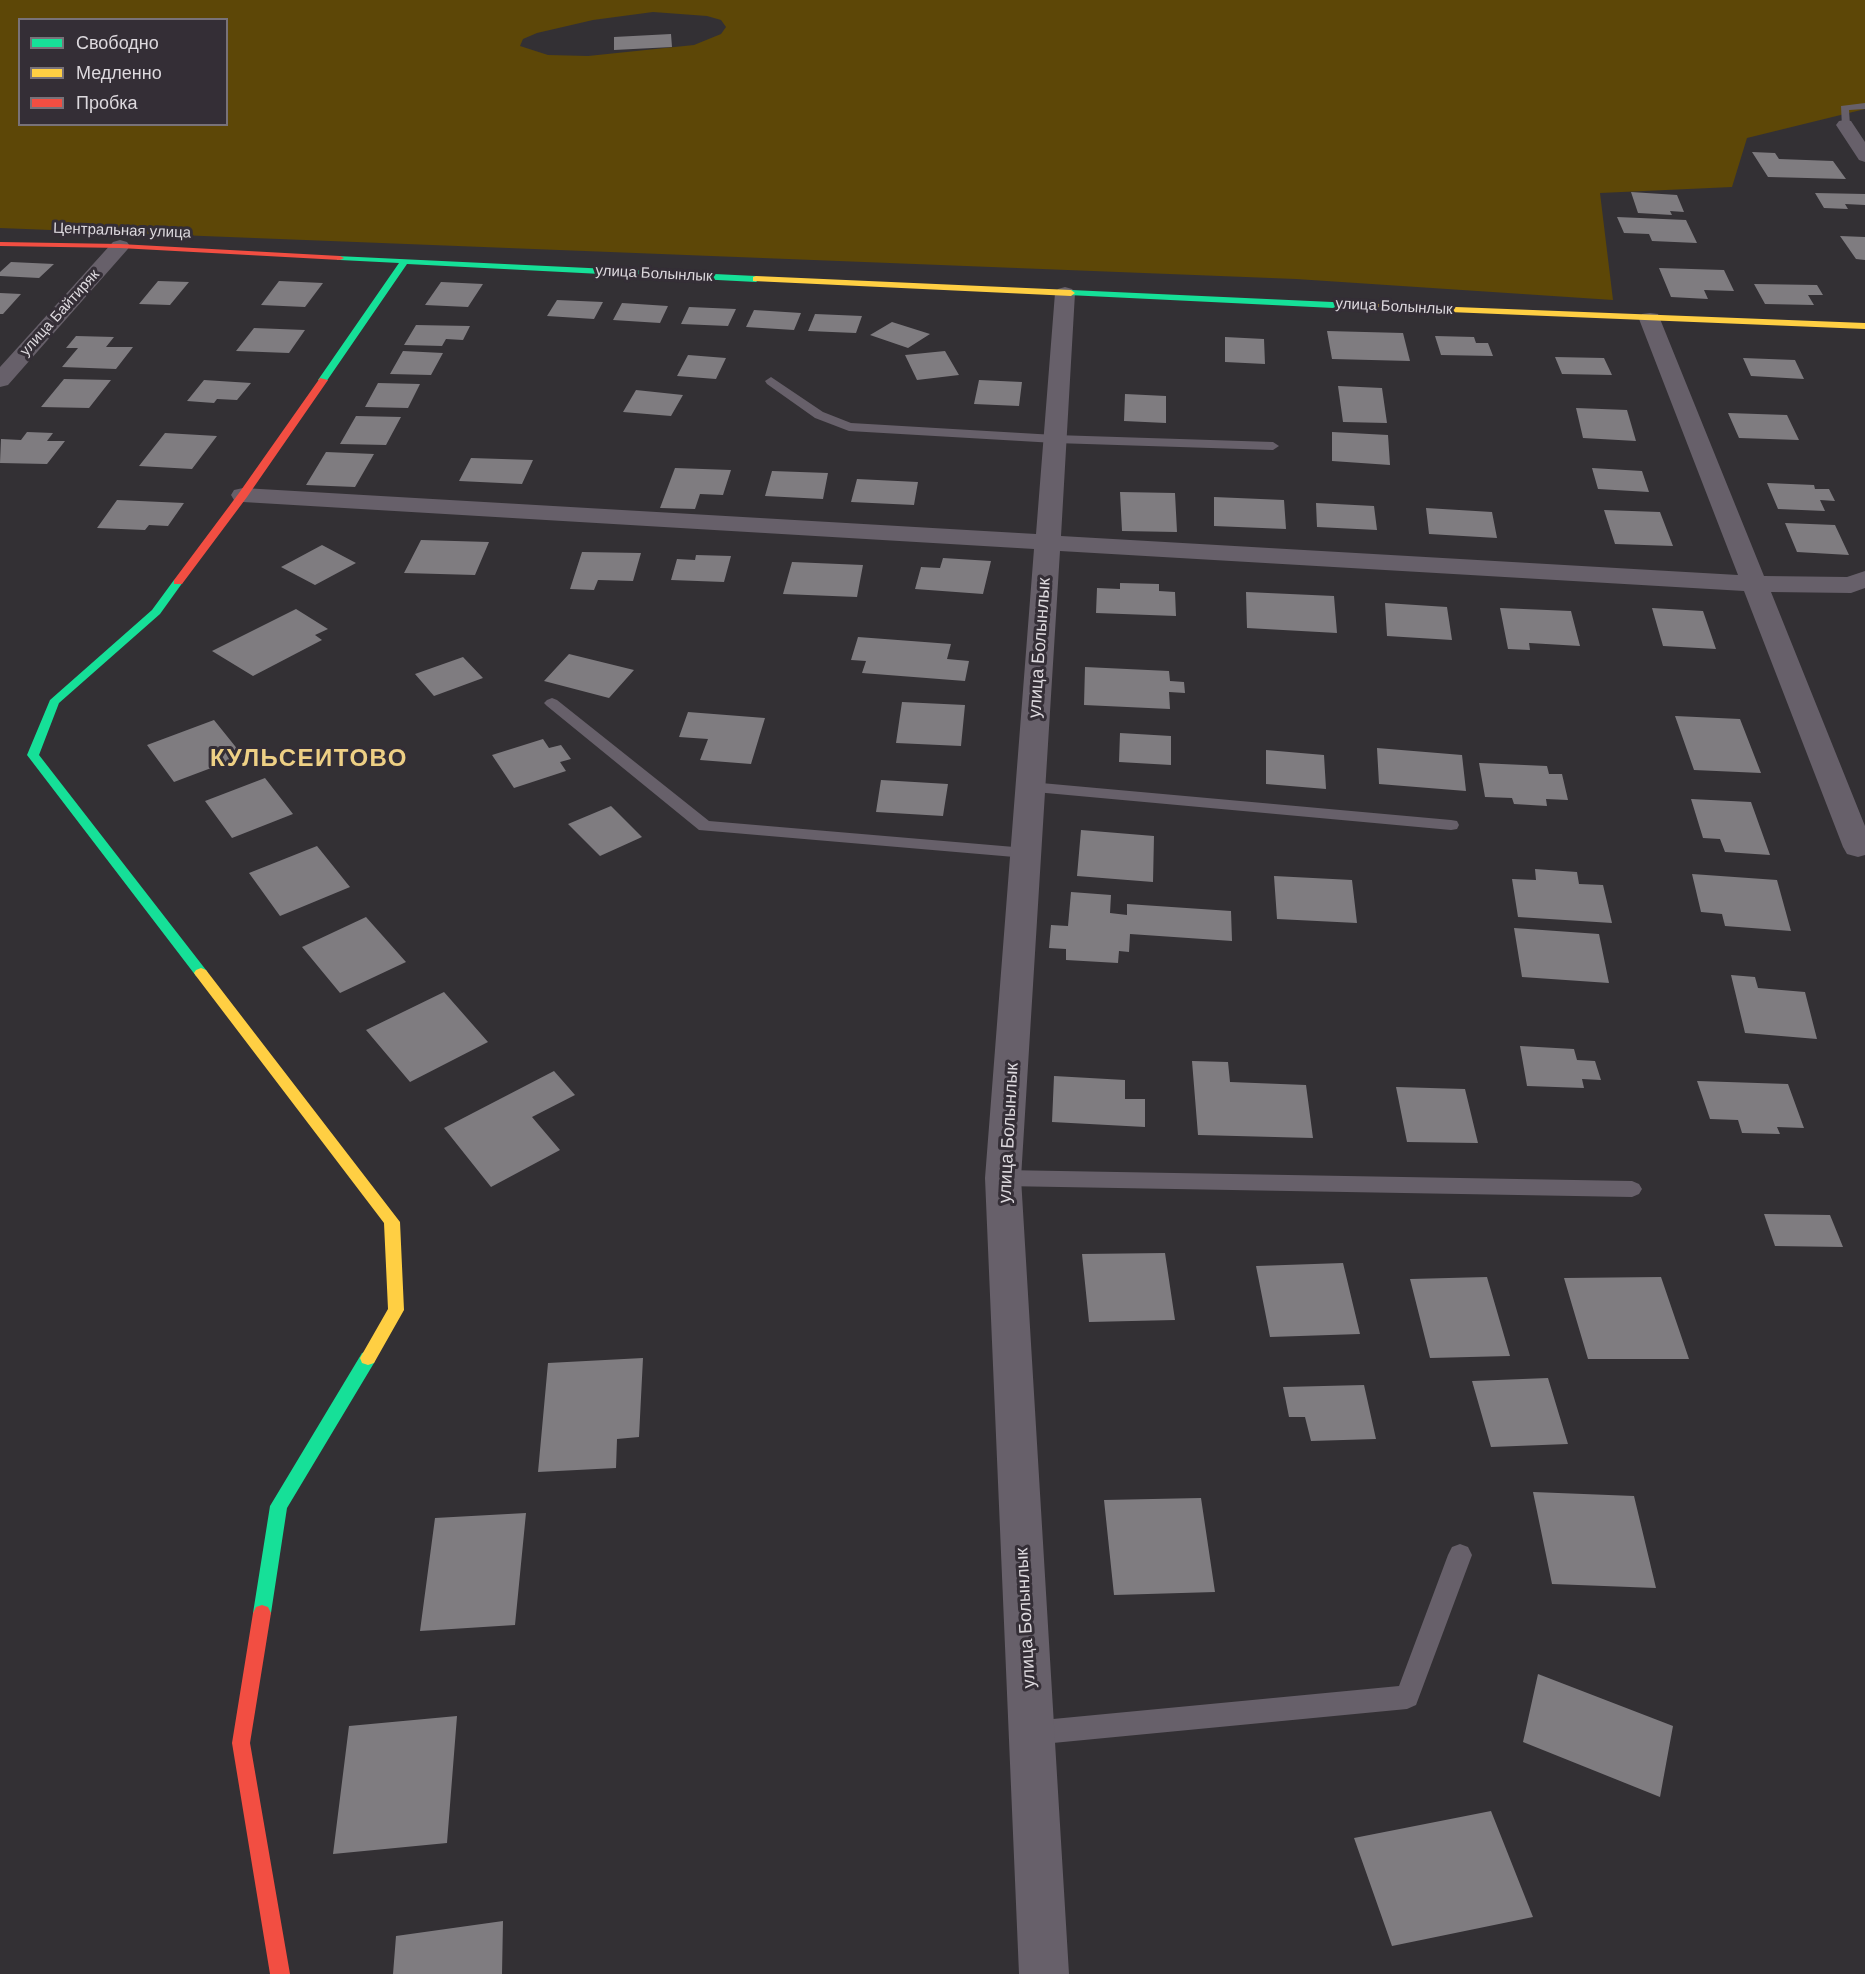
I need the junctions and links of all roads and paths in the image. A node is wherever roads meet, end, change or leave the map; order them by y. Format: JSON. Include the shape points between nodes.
{"nodes":[{"id":1,"x":1865,"y":106,"type":"edge"},
{"id":2,"x":1845,"y":125,"type":"joint"},
{"id":3,"x":1865,"y":156,"type":"edge"},
{"id":4,"x":0,"y":244,"type":"edge"},
{"id":5,"x":120,"y":246,"type":"junction"},
{"id":6,"x":242,"y":252,"type":"joint"},
{"id":7,"x":405,"y":261,"type":"junction"},
{"id":8,"x":1065,"y":293,"type":"junction"},
{"id":9,"x":1650,"y":319,"type":"junction"},
{"id":10,"x":1865,"y":327,"type":"edge"},
{"id":11,"x":0,"y":380,"type":"edge"},
{"id":12,"x":771,"y":381,"type":"dead end"},
{"id":13,"x":1055,"y":439,"type":"junction"},
{"id":14,"x":1273,"y":446,"type":"dead end"},
{"id":15,"x":243,"y":495,"type":"junction"},
{"id":16,"x":1048,"y":542,"type":"junction"},
{"id":17,"x":1865,"y":579,"type":"edge"},
{"id":18,"x":1756,"y":584,"type":"junction"},
{"id":19,"x":552,"y":703,"type":"dead end"},
{"id":20,"x":1030,"y":787,"type":"junction"},
{"id":21,"x":1451,"y":825,"type":"dead end"},
{"id":22,"x":1026,"y":852,"type":"junction"},
{"id":23,"x":1863,"y":853,"type":"edge"},
{"id":24,"x":1003,"y":1178,"type":"junction"},
{"id":25,"x":1632,"y":1189,"type":"dead end"},
{"id":26,"x":1460,"y":1555,"type":"dead end"},
{"id":27,"x":1032,"y":1734,"type":"junction"},
{"id":28,"x":280,"y":1974,"type":"edge"},
{"id":29,"x":1044,"y":1974,"type":"edge"}],
"edges":[{"from":1,"to":2,"type":"lane","via":[[1844,108]]},
{"from":2,"to":3,"type":"street"},
{"from":4,"to":5,"type":"street","name":"Центральная улица"},
{"from":5,"to":6,"type":"street","name":"Центральная улица"},
{"from":5,"to":11,"type":"street","name":"улица Байтиряк"},
{"from":6,"to":7,"type":"street","name":"улица Болынлык"},
{"from":7,"to":8,"type":"street","name":"улица Болынлык"},
{"from":7,"to":15,"type":"street"},
{"from":8,"to":9,"type":"street","name":"улица Болынлык"},
{"from":8,"to":13,"type":"street","name":"улица Болынлык"},
{"from":9,"to":10,"type":"street","name":"улица Болынлык"},
{"from":9,"to":18,"type":"street"},
{"from":12,"to":13,"type":"lane","via":[[819,415],[849,426]]},
{"from":13,"to":14,"type":"lane"},
{"from":13,"to":16,"type":"street","name":"улица Болынлык"},
{"from":15,"to":16,"type":"street"},
{"from":15,"to":28,"type":"street","via":[[156,612],[54,702],[33,755],[392,1222],[396,1310],[279,1506],[241,1743]]},
{"from":16,"to":18,"type":"street"},
{"from":16,"to":20,"type":"street","name":"улица Болынлык"},
{"from":17,"to":18,"type":"street","via":[[1851,585]]},
{"from":18,"to":23,"type":"street"},
{"from":19,"to":22,"type":"lane","via":[[705,826]]},
{"from":20,"to":21,"type":"lane"},
{"from":20,"to":22,"type":"street","name":"улица Болынлык"},
{"from":22,"to":24,"type":"street","name":"улица Болынлык"},
{"from":24,"to":25,"type":"lane"},
{"from":24,"to":27,"type":"street","name":"улица Болынлык"},
{"from":26,"to":27,"type":"lane","via":[[1407,1697]]},
{"from":27,"to":29,"type":"street","name":"улица Болынлык"}]}
